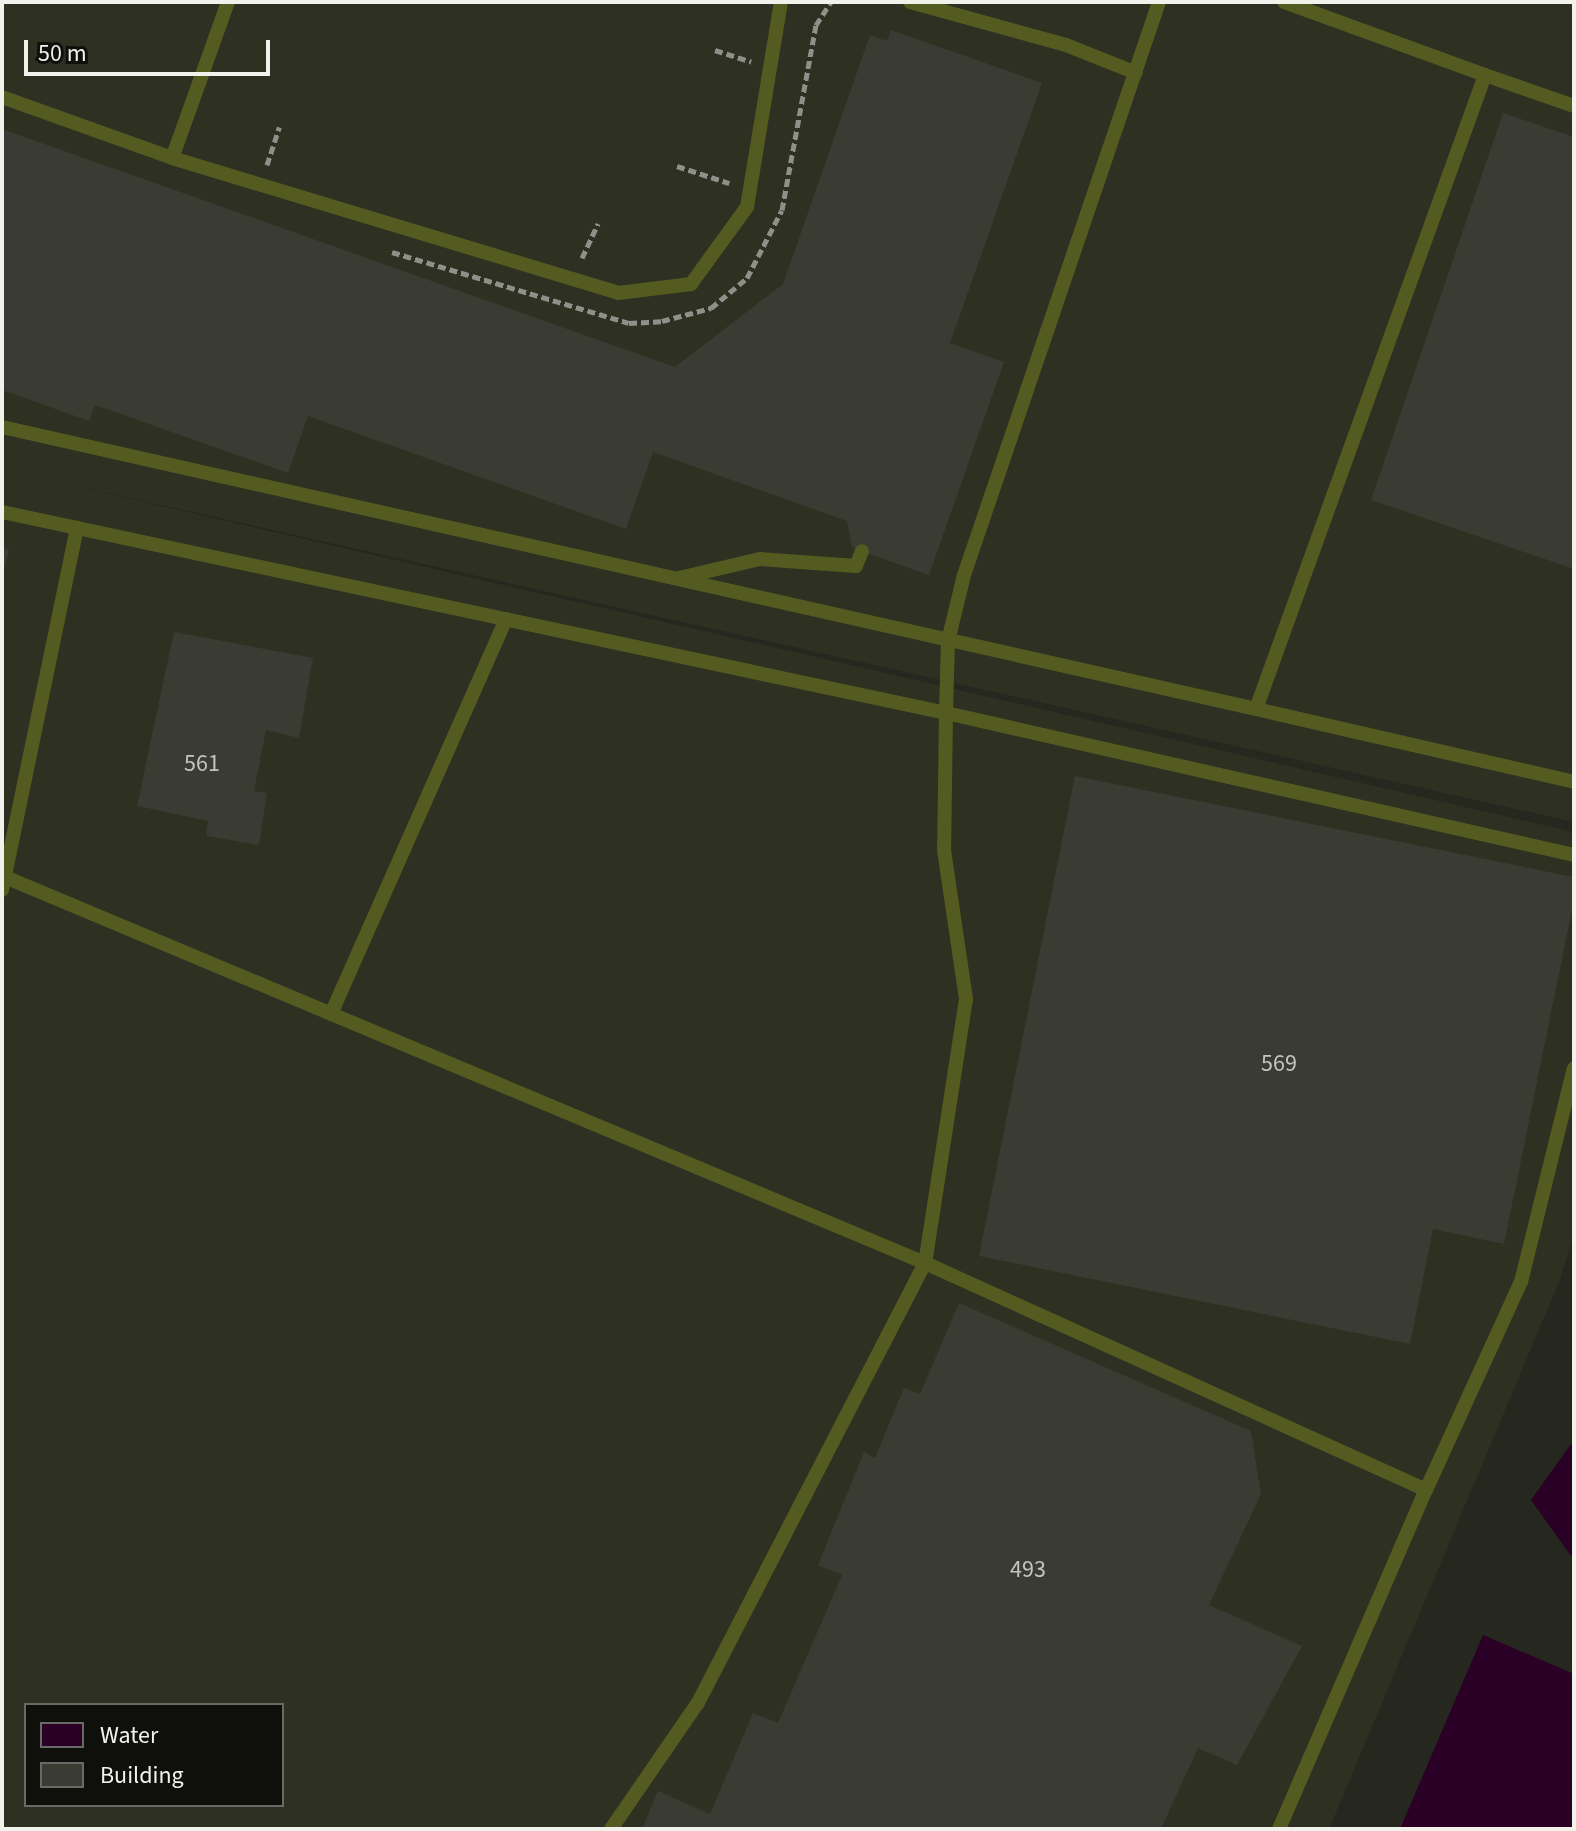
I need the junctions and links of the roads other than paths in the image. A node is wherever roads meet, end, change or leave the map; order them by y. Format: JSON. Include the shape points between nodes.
{"nodes":[{"id":1,"x":228,"y":2,"type":"edge"},
{"id":2,"x":781,"y":2,"type":"edge"},
{"id":3,"x":910,"y":2,"type":"edge"},
{"id":4,"x":1159,"y":2,"type":"edge"},
{"id":5,"x":1284,"y":2,"type":"edge"},
{"id":6,"x":1136,"y":73,"type":"junction"},
{"id":7,"x":1485,"y":75,"type":"junction"},
{"id":8,"x":2,"y":97,"type":"edge"},
{"id":9,"x":1574,"y":106,"type":"edge"},
{"id":10,"x":172,"y":158,"type":"junction"},
{"id":11,"x":2,"y":427,"type":"edge"},
{"id":12,"x":2,"y":512,"type":"edge"},
{"id":13,"x":77,"y":528,"type":"junction"},
{"id":14,"x":862,"y":551,"type":"dead end"},
{"id":15,"x":675,"y":579,"type":"junction"},
{"id":16,"x":506,"y":619,"type":"junction"},
{"id":17,"x":948,"y":641,"type":"junction"},
{"id":18,"x":1256,"y":709,"type":"junction"},
{"id":19,"x":946,"y":713,"type":"junction"},
{"id":20,"x":1574,"y":782,"type":"edge"},
{"id":21,"x":1574,"y":855,"type":"edge"},
{"id":22,"x":3,"y":884,"type":"edge"},
{"id":23,"x":331,"y":1014,"type":"junction"},
{"id":24,"x":1574,"y":1068,"type":"edge"},
{"id":25,"x":925,"y":1263,"type":"junction"},
{"id":26,"x":1426,"y":1490,"type":"junction"},
{"id":27,"x":611,"y":1829,"type":"edge"},
{"id":28,"x":1279,"y":1829,"type":"edge"}],
"edges":[{"from":1,"to":10,"type":"lane"},
{"from":2,"to":10,"type":"lane","via":[[747,207],[691,284],[618,293]]},
{"from":3,"to":6,"type":"lane","via":[[1066,45]]},
{"from":4,"to":6,"type":"lane"},
{"from":5,"to":7,"type":"lane"},
{"from":6,"to":17,"type":"lane","via":[[1040,339]]},
{"from":7,"to":9,"type":"lane"},
{"from":7,"to":18,"type":"lane"},
{"from":8,"to":10,"type":"lane"},
{"from":11,"to":15,"type":"lane"},
{"from":12,"to":13,"type":"lane"},
{"from":13,"to":16,"type":"lane"},
{"from":13,"to":22,"type":"lane"},
{"from":14,"to":15,"type":"lane","via":[[856,566],[760,559]]},
{"from":15,"to":17,"type":"lane"},
{"from":16,"to":19,"type":"lane"},
{"from":16,"to":23,"type":"lane"},
{"from":17,"to":18,"type":"lane"},
{"from":17,"to":19,"type":"lane"},
{"from":18,"to":20,"type":"lane"},
{"from":19,"to":21,"type":"lane"},
{"from":19,"to":25,"type":"lane","via":[[944,850],[966,999]]},
{"from":22,"to":23,"type":"lane"},
{"from":23,"to":25,"type":"lane"},
{"from":24,"to":26,"type":"lane","via":[[1521,1282]]},
{"from":25,"to":26,"type":"lane"},
{"from":25,"to":27,"type":"lane","via":[[697,1704]]},
{"from":26,"to":28,"type":"lane"}]}
